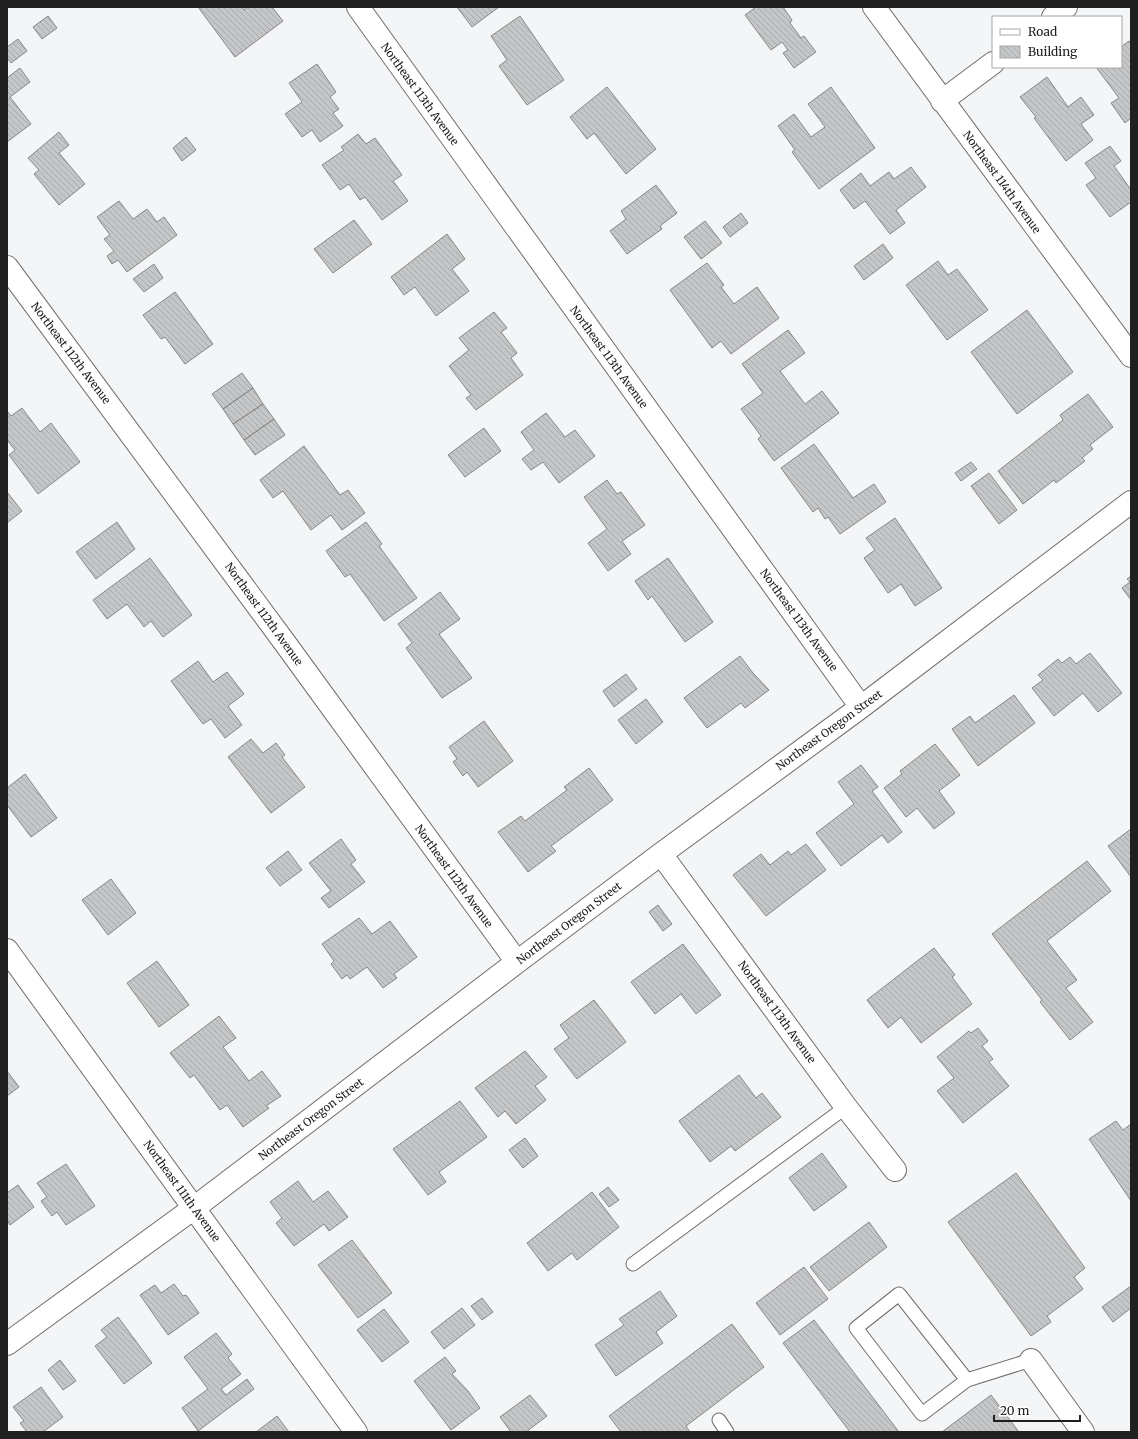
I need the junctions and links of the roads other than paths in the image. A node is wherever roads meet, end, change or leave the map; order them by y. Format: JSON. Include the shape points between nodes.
{"nodes":[{"id":1,"x":358,"y":7,"type":"edge"},
{"id":2,"x":874,"y":7,"type":"edge"},
{"id":3,"x":1066,"y":7,"type":"edge"},
{"id":4,"x":1054,"y":16,"type":"edge"},
{"id":5,"x":992,"y":64,"type":"edge"},
{"id":6,"x":942,"y":101,"type":"junction"},
{"id":7,"x":7,"y":267,"type":"edge"},
{"id":8,"x":1131,"y":356,"type":"edge"},
{"id":9,"x":1131,"y":502,"type":"edge"},
{"id":10,"x":861,"y":707,"type":"junction"},
{"id":11,"x":661,"y":854,"type":"junction"},
{"id":12,"x":7,"y":950,"type":"edge"},
{"id":13,"x":517,"y":962,"type":"junction"},
{"id":14,"x":846,"y":1107,"type":"junction"},
{"id":15,"x":895,"y":1170,"type":"dead end"},
{"id":16,"x":194,"y":1208,"type":"junction"},
{"id":17,"x":633,"y":1264,"type":"dead end"},
{"id":18,"x":7,"y":1344,"type":"edge"},
{"id":19,"x":1031,"y":1360,"type":"joint"},
{"id":20,"x":967,"y":1380,"type":"junction"},
{"id":21,"x":719,"y":1420,"type":"dead end"},
{"id":22,"x":356,"y":1432,"type":"edge"},
{"id":23,"x":727,"y":1432,"type":"edge"},
{"id":24,"x":1083,"y":1432,"type":"edge"}],
"edges":[{"from":1,"to":10,"type":"street","name":"Northeast 113th Avenue"},
{"from":2,"to":6,"type":"street","name":"Northeast 114th Avenue"},
{"from":3,"to":4,"type":"street"},
{"from":5,"to":6,"type":"street"},
{"from":6,"to":8,"type":"street","name":"Northeast 114th Avenue"},
{"from":7,"to":13,"type":"street","name":"Northeast 112th Avenue"},
{"from":9,"to":10,"type":"street","name":"Northeast Oregon Street"},
{"from":10,"to":11,"type":"street","name":"Northeast Oregon Street"},
{"from":11,"to":13,"type":"street","name":"Northeast Oregon Street"},
{"from":11,"to":14,"type":"street","name":"Northeast 113th Avenue"},
{"from":12,"to":16,"type":"street","name":"Northeast 111th Avenue"},
{"from":13,"to":16,"type":"street","name":"Northeast Oregon Street"},
{"from":14,"to":15,"type":"street","name":"Northeast 113th Avenue"},
{"from":14,"to":17,"type":"lane"},
{"from":16,"to":18,"type":"street","name":"Northeast Oregon Street"},
{"from":16,"to":22,"type":"street","name":"Northeast 111th Avenue"},
{"from":19,"to":20,"type":"lane"},
{"from":19,"to":24,"type":"street"},
{"from":20,"to":20,"type":"lane","via":[[922,1414],[856,1328],[899,1294]]},
{"from":21,"to":23,"type":"lane"}]}
